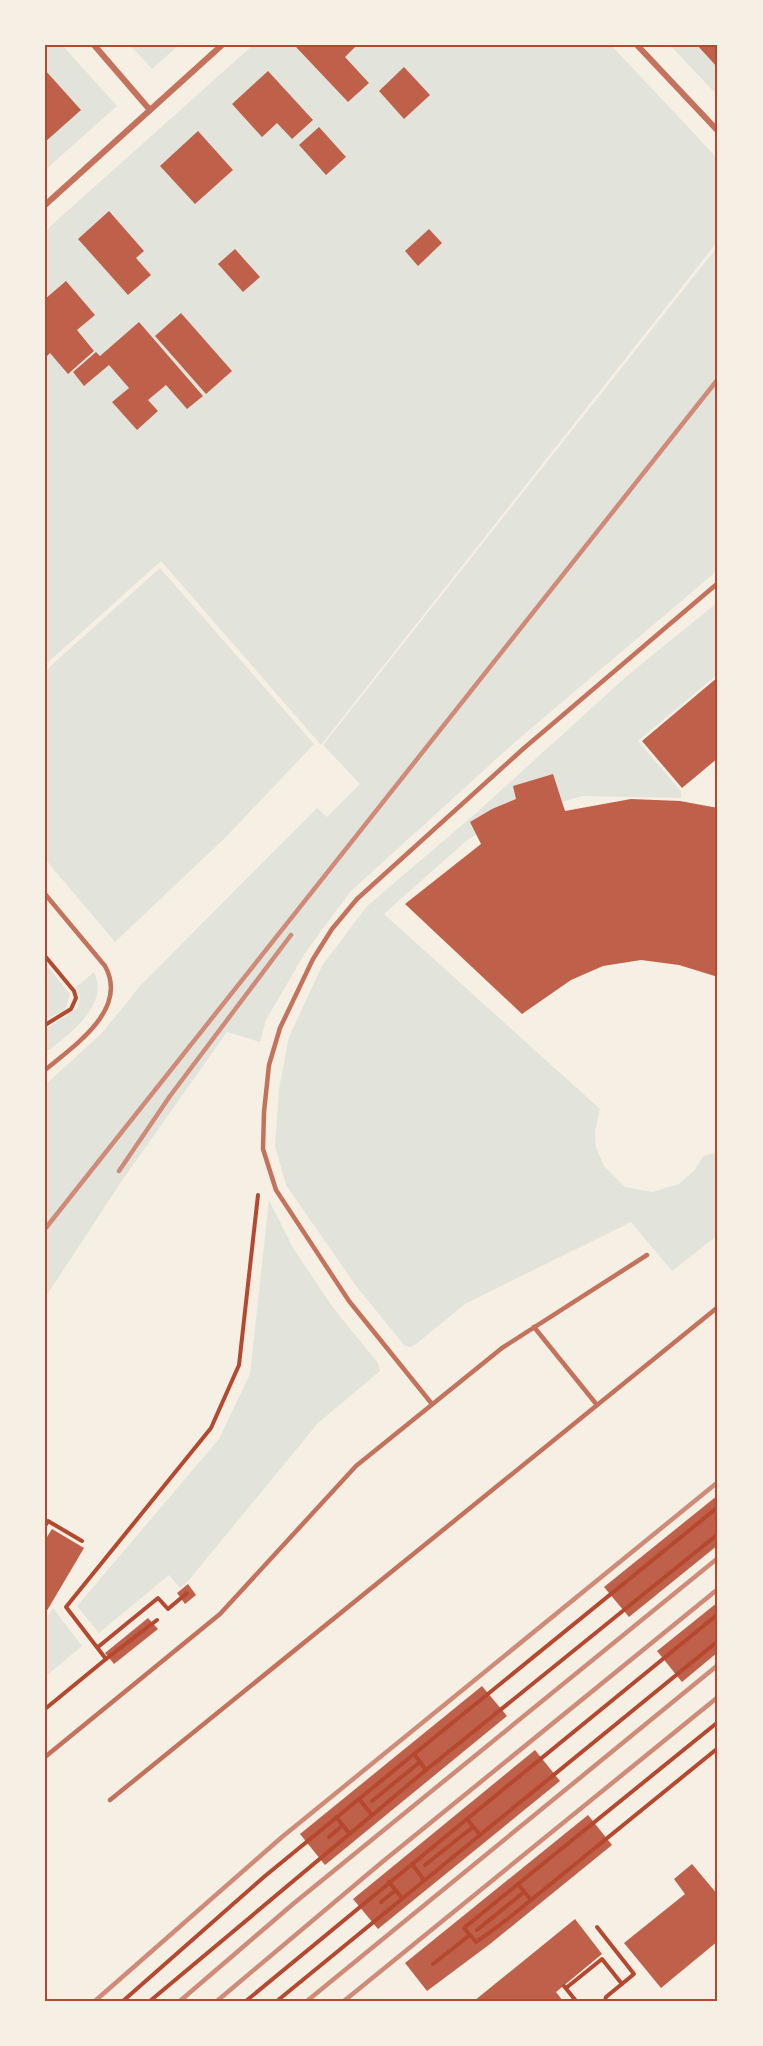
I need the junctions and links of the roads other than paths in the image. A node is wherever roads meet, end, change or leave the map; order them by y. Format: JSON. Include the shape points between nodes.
{"nodes":[{"id":1,"x":93,"y":45,"type":"edge"},
{"id":2,"x":222,"y":45,"type":"edge"},
{"id":3,"x":637,"y":45,"type":"edge"},
{"id":4,"x":150,"y":111,"type":"junction"},
{"id":5,"x":718,"y":131,"type":"edge"},
{"id":6,"x":45,"y":205,"type":"edge"},
{"id":7,"x":718,"y":584,"type":"edge"},
{"id":8,"x":45,"y":894,"type":"edge"},
{"id":9,"x":45,"y":1070,"type":"edge"},
{"id":10,"x":647,"y":1254,"type":"dead end"},
{"id":11,"x":718,"y":1308,"type":"edge"},
{"id":12,"x":534,"y":1327,"type":"junction"},
{"id":13,"x":432,"y":1404,"type":"junction"},
{"id":14,"x":597,"y":1405,"type":"junction"},
{"id":15,"x":45,"y":1757,"type":"edge"},
{"id":16,"x":110,"y":1800,"type":"dead end"}],
"edges":[{"from":1,"to":4,"type":"street"},
{"from":2,"to":4,"type":"street"},
{"from":3,"to":5,"type":"street"},
{"from":4,"to":6,"type":"street"},
{"from":7,"to":13,"type":"lane","via":[[532,741],[357,899],[313,959],[280,1028],[269,1065],[263,1149],[276,1190],[350,1301]]},
{"from":8,"to":9,"type":"lane","via":[[105,966],[113,990],[110,1003],[96,1023]]},
{"from":10,"to":12,"type":"lane"},
{"from":11,"to":14,"type":"lane"},
{"from":12,"to":13,"type":"lane"},
{"from":12,"to":14,"type":"lane"},
{"from":13,"to":15,"type":"lane","via":[[356,1466],[220,1614]]},
{"from":14,"to":16,"type":"lane"}]}
